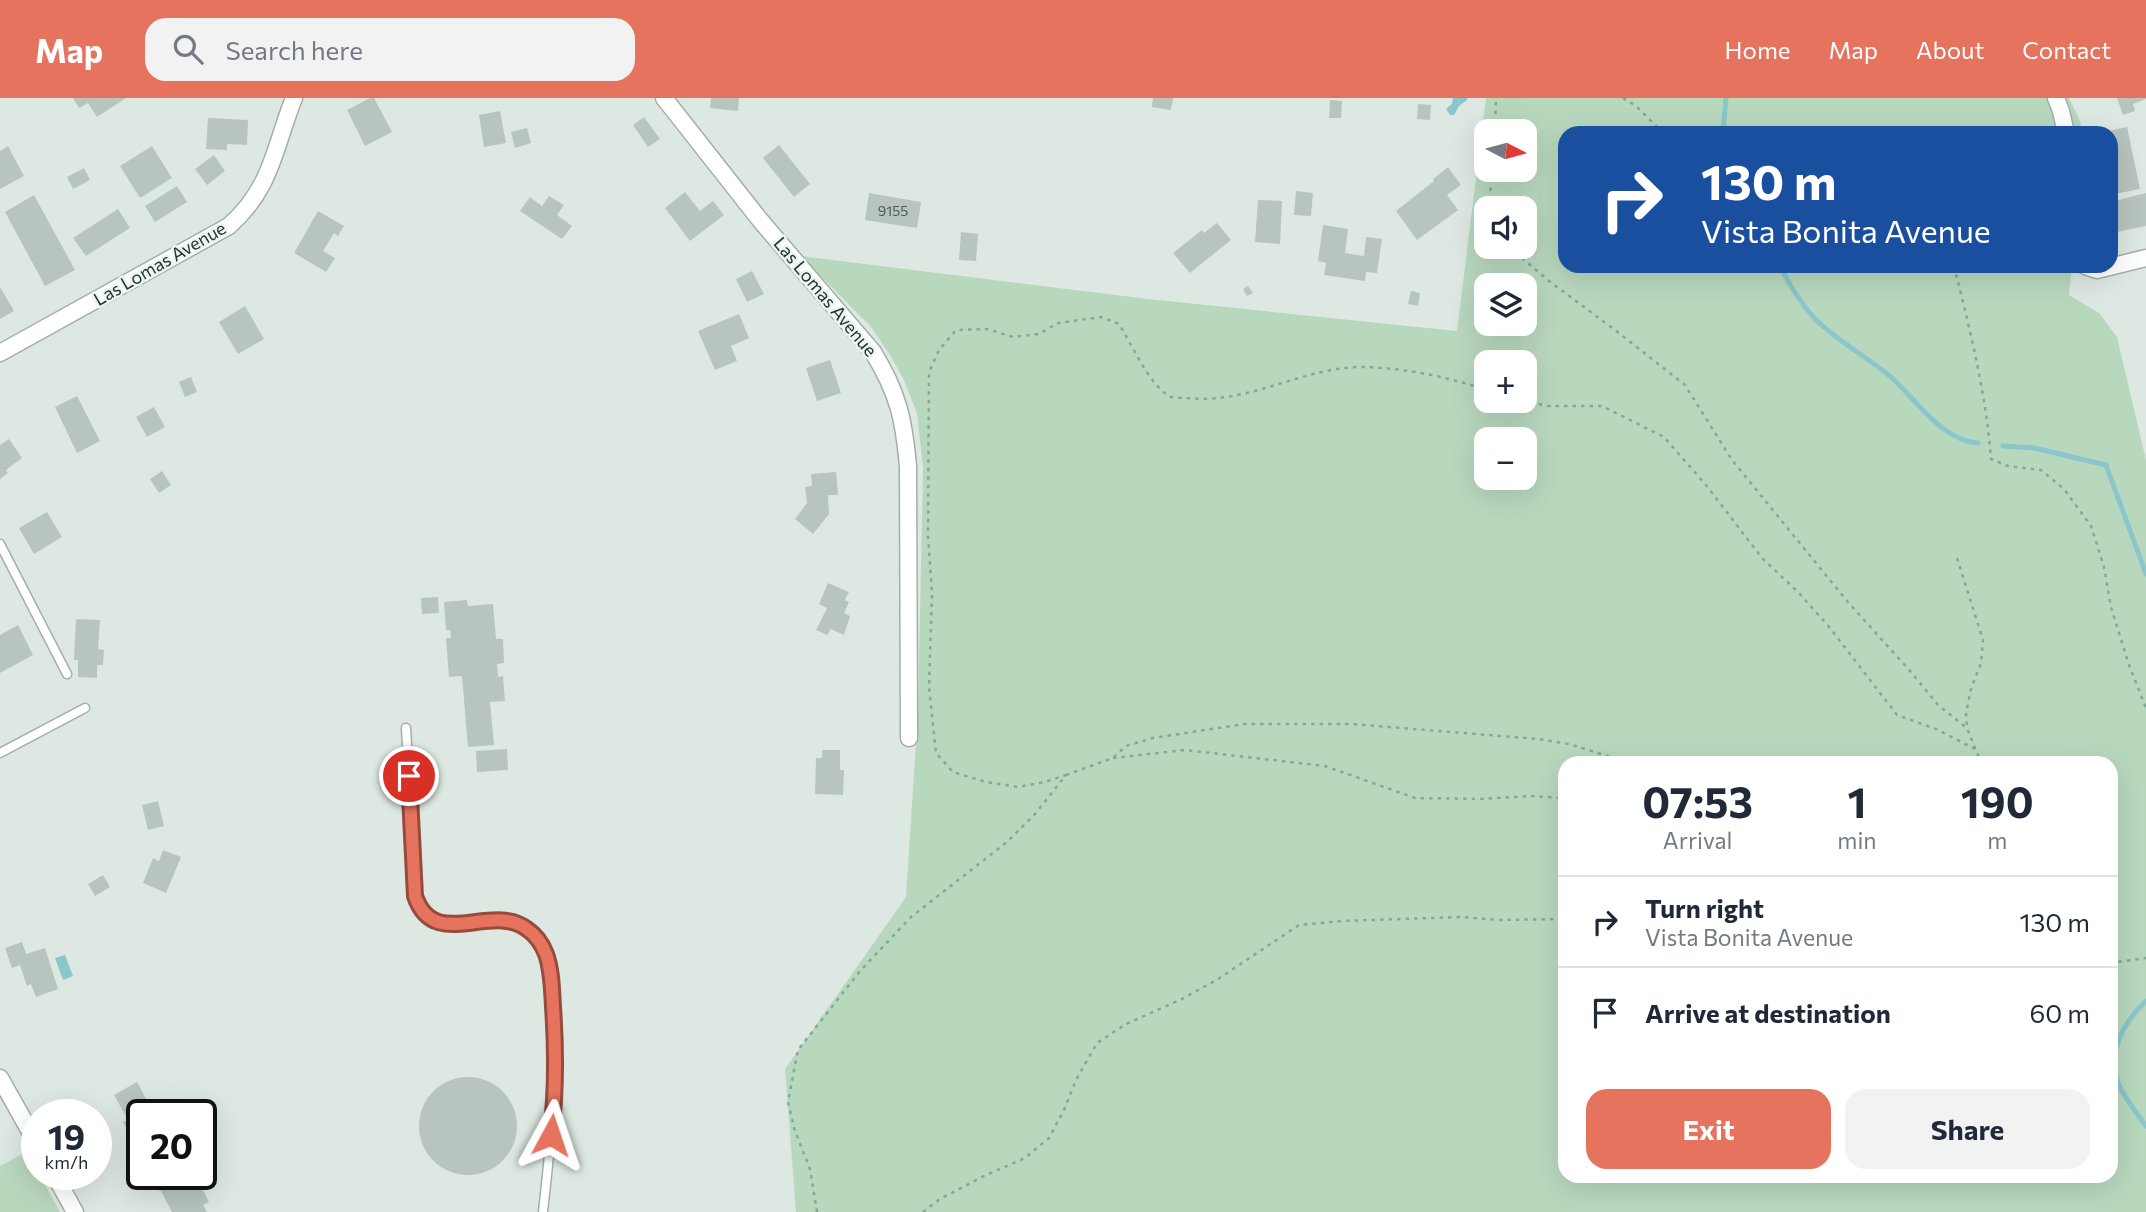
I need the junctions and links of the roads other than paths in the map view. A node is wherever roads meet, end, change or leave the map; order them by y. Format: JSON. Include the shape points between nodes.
{"nodes":[{"id":1,"x":294,"y":98,"type":"edge"},
{"id":2,"x":664,"y":98,"type":"edge"},
{"id":3,"x":2056,"y":98,"type":"edge"},
{"id":4,"x":2064,"y":126,"type":"edge"},
{"id":5,"x":2146,"y":258,"type":"edge"},
{"id":6,"x":2118,"y":265,"type":"edge"},
{"id":7,"x":0,"y":353,"type":"edge"},
{"id":8,"x":0,"y":544,"type":"edge"},
{"id":9,"x":68,"y":674,"type":"dead end"},
{"id":10,"x":85,"y":708,"type":"dead end"},
{"id":11,"x":406,"y":728,"type":"dead end"},
{"id":12,"x":909,"y":738,"type":"dead end"},
{"id":13,"x":0,"y":753,"type":"edge"},
{"id":14,"x":0,"y":1078,"type":"edge"},
{"id":15,"x":21,"y":1115,"type":"edge"},
{"id":16,"x":63,"y":1190,"type":"edge"},
{"id":17,"x":75,"y":1212,"type":"edge"},
{"id":18,"x":543,"y":1212,"type":"edge"}],
"edges":[{"from":1,"to":7,"type":"street","name":"Las Lomas Avenue","via":[[263,186],[229,226]]},
{"from":2,"to":12,"type":"street","name":"Las Lomas Avenue","via":[[873,352],[898,401],[908,467]]},
{"from":3,"to":4,"type":"street"},
{"from":5,"to":6,"type":"street"},
{"from":8,"to":9,"type":"lane"},
{"from":10,"to":13,"type":"lane"},
{"from":11,"to":18,"type":"lane","via":[[419,906],[444,924],[514,922],[538,939],[547,960],[555,1066]]},
{"from":14,"to":15,"type":"street"},
{"from":16,"to":17,"type":"street"}]}
